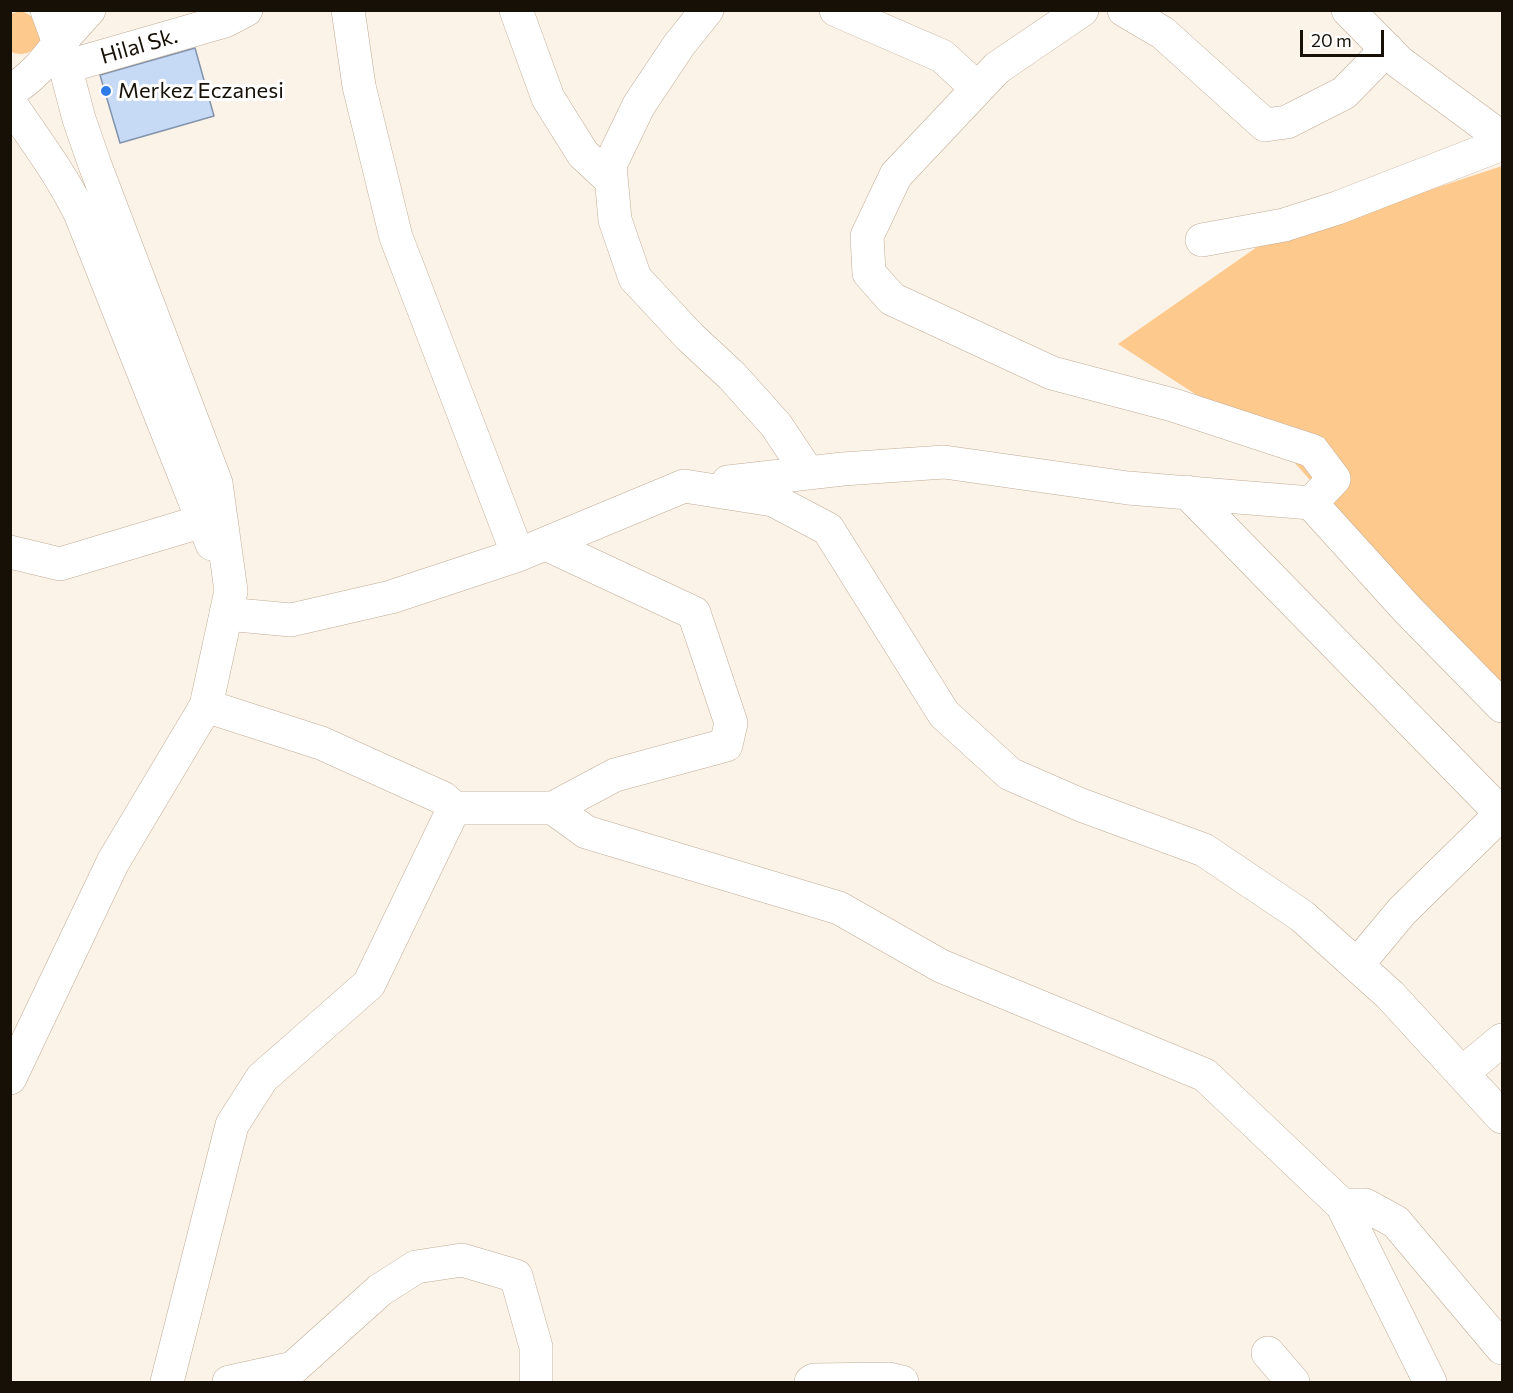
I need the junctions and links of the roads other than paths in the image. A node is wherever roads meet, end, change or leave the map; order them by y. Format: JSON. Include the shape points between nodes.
{"nodes":[{"id":1,"x":89,"y":10,"type":"edge"},
{"id":2,"x":246,"y":10,"type":"edge"},
{"id":3,"x":348,"y":10,"type":"edge"},
{"id":4,"x":516,"y":10,"type":"edge"},
{"id":5,"x":707,"y":10,"type":"edge"},
{"id":6,"x":837,"y":10,"type":"edge"},
{"id":7,"x":1082,"y":10,"type":"edge"},
{"id":8,"x":1124,"y":10,"type":"edge"},
{"id":9,"x":1348,"y":10,"type":"edge"},
{"id":10,"x":55,"y":34,"type":"edge"},
{"id":11,"x":1387,"y":49,"type":"junction"},
{"id":12,"x":977,"y":88,"type":"junction"},
{"id":13,"x":10,"y":91,"type":"edge"},
{"id":14,"x":10,"y":103,"type":"edge"},
{"id":15,"x":1503,"y":138,"type":"edge"},
{"id":16,"x":1503,"y":144,"type":"edge"},
{"id":17,"x":611,"y":180,"type":"junction"},
{"id":18,"x":1202,"y":240,"type":"dead end"},
{"id":19,"x":808,"y":473,"type":"junction"},
{"id":20,"x":684,"y":486,"type":"junction"},
{"id":21,"x":1187,"y":492,"type":"junction"},
{"id":22,"x":1311,"y":503,"type":"junction"},
{"id":23,"x":202,"y":520,"type":"junction"},
{"id":24,"x":532,"y":549,"type":"junction"},
{"id":25,"x":10,"y":552,"type":"edge"},
{"id":26,"x":228,"y":602,"type":"junction"},
{"id":27,"x":206,"y":706,"type":"junction"},
{"id":28,"x":1503,"y":706,"type":"edge"},
{"id":29,"x":454,"y":808,"type":"junction"},
{"id":30,"x":553,"y":808,"type":"junction"},
{"id":31,"x":1501,"y":818,"type":"edge"},
{"id":32,"x":1357,"y":965,"type":"junction"},
{"id":33,"x":1503,"y":1040,"type":"edge"},
{"id":34,"x":1462,"y":1074,"type":"junction"},
{"id":35,"x":10,"y":1078,"type":"edge"},
{"id":36,"x":1503,"y":1117,"type":"edge"},
{"id":37,"x":1342,"y":1205,"type":"junction"},
{"id":38,"x":1503,"y":1348,"type":"edge"},
{"id":39,"x":1268,"y":1353,"type":"dead end"},
{"id":40,"x":167,"y":1383,"type":"edge"},
{"id":41,"x":229,"y":1383,"type":"edge"},
{"id":42,"x":536,"y":1383,"type":"edge"},
{"id":43,"x":811,"y":1383,"type":"edge"},
{"id":44,"x":902,"y":1383,"type":"edge"},
{"id":45,"x":1293,"y":1383,"type":"edge"},
{"id":46,"x":1430,"y":1383,"type":"edge"}],
"edges":[{"from":1,"to":10,"type":"street"},
{"from":2,"to":10,"type":"street","name":"Hilal Sk.","via":[[225,21]]},
{"from":3,"to":24,"type":"street","via":[[359,86],[396,237]]},
{"from":4,"to":17,"type":"street","via":[[548,98],[583,154]]},
{"from":5,"to":17,"type":"street","via":[[639,105],[609,165]]},
{"from":6,"to":12,"type":"street","via":[[942,56]]},
{"from":7,"to":12,"type":"street","via":[[997,68]]},
{"from":8,"to":11,"type":"street","via":[[1163,33],[1265,125],[1287,122],[1344,93]]},
{"from":9,"to":11,"type":"street"},
{"from":10,"to":13,"type":"street","via":[[42,66]]},
{"from":10,"to":26,"type":"street","via":[[95,165],[216,483]]},
{"from":11,"to":15,"type":"street","via":[[1399,62]]},
{"from":12,"to":22,"type":"street","via":[[896,175],[867,236],[869,273],[892,299],[1052,373],[1173,405],[1312,451],[1334,479]]},
{"from":14,"to":23,"type":"street","via":[[50,160],[80,213]]},
{"from":16,"to":18,"type":"street","via":[[1294,222]]},
{"from":17,"to":19,"type":"street","via":[[615,220],[635,278],[776,425]]},
{"from":19,"to":20,"type":"street"},
{"from":19,"to":21,"type":"street","via":[[944,462],[1128,488]]},
{"from":20,"to":24,"type":"street"},
{"from":20,"to":32,"type":"street","via":[[773,500],[828,529],[944,714],[1010,774],[1204,850],[1302,916]]},
{"from":21,"to":22,"type":"street"},
{"from":21,"to":31,"type":"street","via":[[1491,802]]},
{"from":22,"to":28,"type":"street","via":[[1407,609]]},
{"from":23,"to":25,"type":"street","via":[[60,564]]},
{"from":23,"to":26,"type":"street"},
{"from":24,"to":26,"type":"street","via":[[392,597],[291,620]]},
{"from":24,"to":30,"type":"street","via":[[694,613],[731,723],[726,745],[615,775]]},
{"from":26,"to":27,"type":"street"},
{"from":27,"to":29,"type":"street","via":[[321,743],[443,798]]},
{"from":27,"to":35,"type":"street","via":[[114,862]]},
{"from":29,"to":30,"type":"street"},
{"from":29,"to":40,"type":"street","via":[[369,984],[262,1078],[232,1125]]},
{"from":30,"to":37,"type":"street","via":[[586,832],[839,908],[941,966],[1204,1075]]},
{"from":31,"to":32,"type":"street","via":[[1402,911]]},
{"from":32,"to":34,"type":"street"},
{"from":33,"to":34,"type":"street"},
{"from":34,"to":36,"type":"street"},
{"from":37,"to":38,"type":"street","via":[[1365,1206],[1396,1222]]},
{"from":37,"to":46,"type":"street"},
{"from":39,"to":45,"type":"street"},
{"from":41,"to":42,"type":"street","via":[[292,1368],[380,1290],[417,1267],[462,1260],[516,1276],[536,1347]]},
{"from":43,"to":44,"type":"street","via":[[889,1379]]}]}
